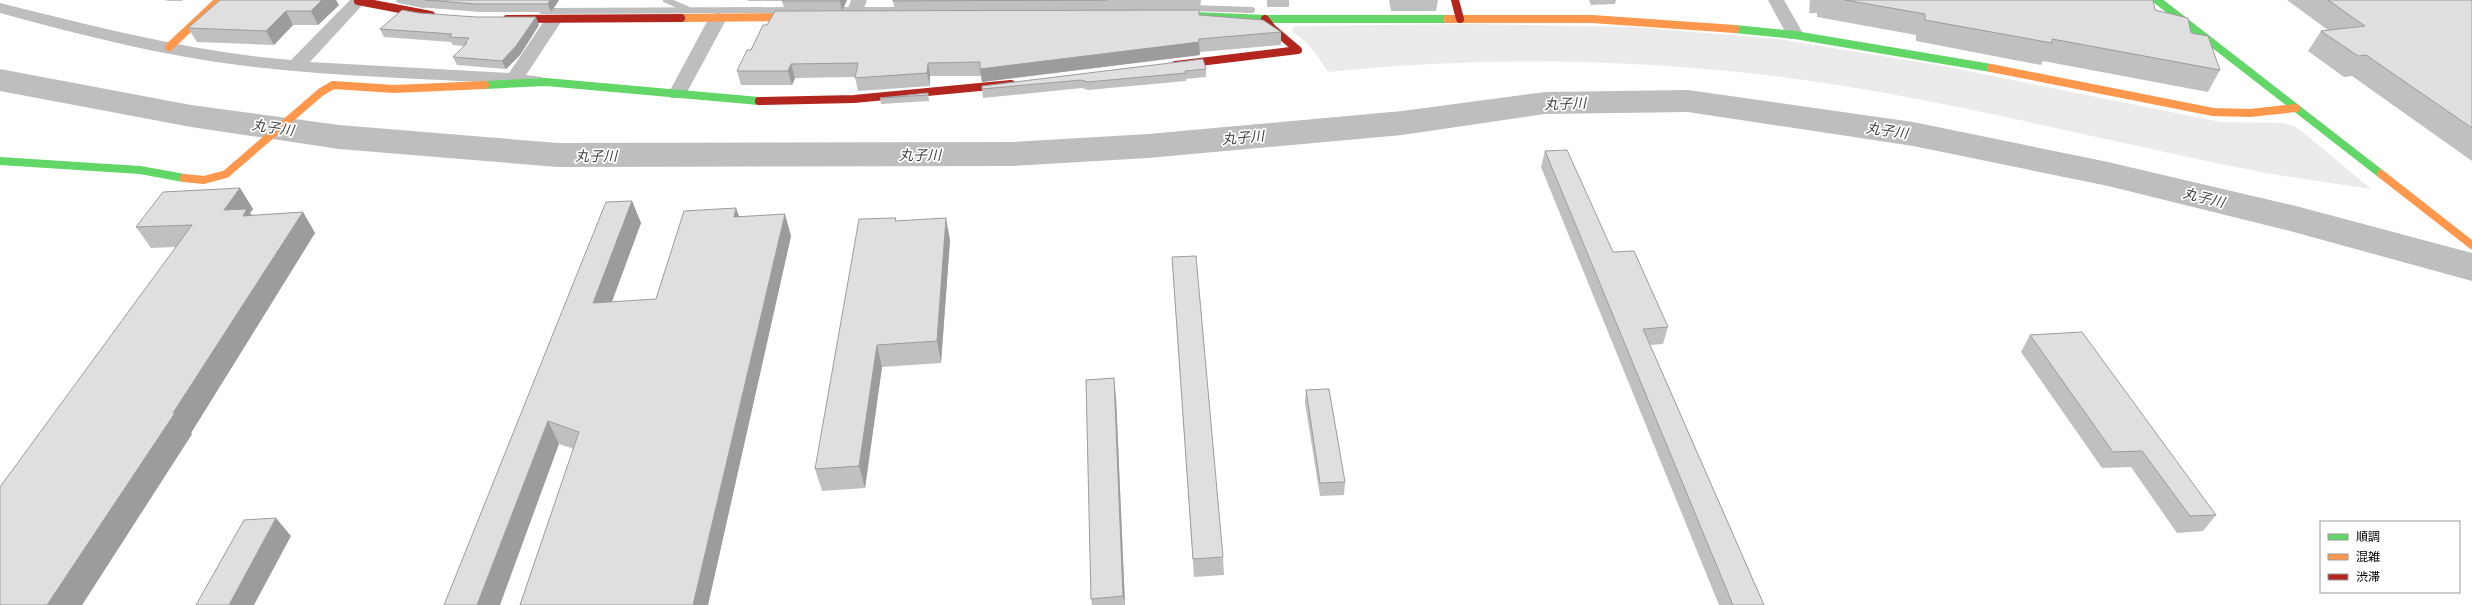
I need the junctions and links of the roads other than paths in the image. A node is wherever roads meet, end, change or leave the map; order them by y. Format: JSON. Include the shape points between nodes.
{"nodes":[{"id":1,"x":219,"y":0,"type":"edge"},
{"id":2,"x":859,"y":0,"type":"edge"},
{"id":3,"x":1456,"y":0,"type":"edge"},
{"id":4,"x":1776,"y":0,"type":"edge"},
{"id":5,"x":2157,"y":0,"type":"edge"},
{"id":6,"x":358,"y":1,"type":"edge"},
{"id":7,"x":0,"y":8,"type":"edge"},
{"id":8,"x":721,"y":12,"type":"junction"},
{"id":9,"x":438,"y":16,"type":"edge"},
{"id":10,"x":1187,"y":16,"type":"edge"},
{"id":11,"x":813,"y":17,"type":"edge"},
{"id":12,"x":853,"y":17,"type":"edge"},
{"id":13,"x":495,"y":19,"type":"edge"},
{"id":14,"x":554,"y":19,"type":"junction"},
{"id":15,"x":1265,"y":19,"type":"junction"},
{"id":16,"x":1460,"y":19,"type":"junction"},
{"id":17,"x":1795,"y":36,"type":"junction"},
{"id":18,"x":169,"y":47,"type":"junction"},
{"id":19,"x":296,"y":66,"type":"junction"},
{"id":20,"x":1166,"y":66,"type":"edge"},
{"id":21,"x":514,"y":79,"type":"junction"},
{"id":22,"x":546,"y":82,"type":"junction"},
{"id":23,"x":1023,"y":83,"type":"edge"},
{"id":24,"x":677,"y":94,"type":"junction"},
{"id":25,"x":2296,"y":108,"type":"junction"},
{"id":26,"x":0,"y":161,"type":"edge"},
{"id":27,"x":2472,"y":245,"type":"edge"}],
"edges":[{"from":1,"to":18,"type":"street"},
{"from":2,"to":12,"type":"street"},
{"from":3,"to":16,"type":"street"},
{"from":4,"to":17,"type":"street"},
{"from":5,"to":25,"type":"street"},
{"from":6,"to":9,"type":"street"},
{"from":6,"to":19,"type":"street"},
{"from":7,"to":18,"type":"street","via":[[60,24]]},
{"from":8,"to":11,"type":"street"},
{"from":8,"to":14,"type":"street"},
{"from":8,"to":24,"type":"street"},
{"from":10,"to":15,"type":"street"},
{"from":13,"to":14,"type":"street"},
{"from":14,"to":21,"type":"street"},
{"from":15,"to":16,"type":"street"},
{"from":15,"to":20,"type":"street","via":[[1270,28],[1286,37],[1298,50]]},
{"from":16,"to":17,"type":"street","via":[[1592,20],[1697,26]]},
{"from":17,"to":25,"type":"street","via":[[1954,61],[2213,112],[2250,113]]},
{"from":18,"to":19,"type":"street","via":[[245,61]]},
{"from":19,"to":21,"type":"street"},
{"from":21,"to":22,"type":"street"},
{"from":22,"to":24,"type":"street"},
{"from":22,"to":26,"type":"street","via":[[394,89],[333,85],[321,92],[226,174],[212,180],[192,180],[142,170]]},
{"from":23,"to":24,"type":"street","via":[[854,99],[752,101]]},
{"from":25,"to":27,"type":"street"}]}
